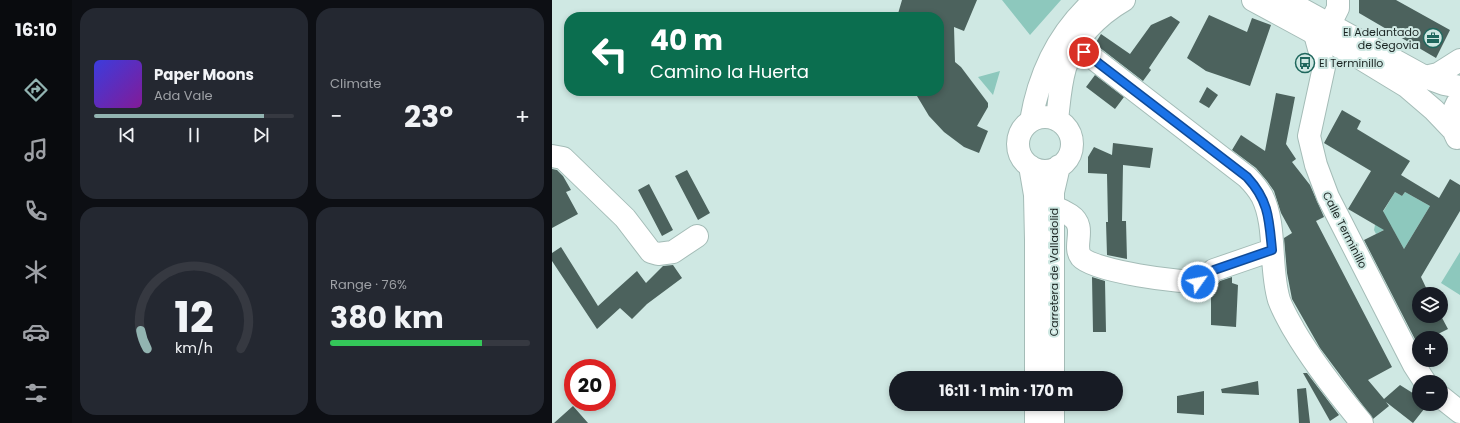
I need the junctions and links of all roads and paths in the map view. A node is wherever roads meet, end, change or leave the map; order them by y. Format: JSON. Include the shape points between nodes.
{"nodes":[{"id":1,"x":1095,"y":0,"type":"edge"},
{"id":2,"x":1124,"y":0,"type":"edge"},
{"id":3,"x":1253,"y":0,"type":"edge"},
{"id":4,"x":1285,"y":0,"type":"edge"},
{"id":5,"x":1338,"y":0,"type":"edge"},
{"id":6,"x":1323,"y":29,"type":"junction"},
{"id":7,"x":1076,"y":45,"type":"junction"},
{"id":8,"x":1352,"y":54,"type":"junction"},
{"id":9,"x":1460,"y":60,"type":"edge"},
{"id":10,"x":1324,"y":67,"type":"junction"},
{"id":11,"x":1425,"y":77,"type":"junction"},
{"id":12,"x":1460,"y":87,"type":"edge"},
{"id":13,"x":1460,"y":99,"type":"edge"},
{"id":14,"x":1057,"y":120,"type":"junction"},
{"id":15,"x":1031,"y":121,"type":"junction"},
{"id":16,"x":1457,"y":137,"type":"edge"},
{"id":17,"x":552,"y":156,"type":"edge"},
{"id":18,"x":1030,"y":166,"type":"junction"},
{"id":19,"x":1059,"y":166,"type":"junction"},
{"id":20,"x":1054,"y":207,"type":"junction"},
{"id":21,"x":698,"y":236,"type":"dead end"},
{"id":22,"x":1272,"y":250,"type":"junction"},
{"id":23,"x":1036,"y":371,"type":"edge"},
{"id":24,"x":1054,"y":371,"type":"edge"},
{"id":25,"x":1419,"y":375,"type":"edge"},
{"id":26,"x":1448,"y":403,"type":"edge"},
{"id":27,"x":1036,"y":411,"type":"edge"},
{"id":28,"x":1053,"y":411,"type":"edge"},
{"id":29,"x":1460,"y":412,"type":"edge"},
{"id":30,"x":1036,"y":423,"type":"edge"},
{"id":31,"x":1053,"y":423,"type":"edge"},
{"id":32,"x":1362,"y":423,"type":"edge"}],
"edges":[{"from":1,"to":15,"type":"main road","via":[[1079,14],[1062,37],[1037,94]]},
{"from":2,"to":7,"type":"main road","via":[[1095,21]]},
{"from":3,"to":6,"type":"main road"},
{"from":4,"to":6,"type":"main road"},
{"from":5,"to":6,"type":"main road","via":[[1338,8]]},
{"from":6,"to":8,"type":"main road"},
{"from":6,"to":10,"type":"main road","name":"Calle Terminillo"},
{"from":6,"to":11,"type":"main road"},
{"from":7,"to":14,"type":"main road","via":[[1064,69]]},
{"from":7,"to":22,"type":"main road","via":[[1247,177],[1256,187],[1266,208]]},
{"from":8,"to":10,"type":"main road"},
{"from":8,"to":16,"type":"main road","via":[[1406,86]]},
{"from":9,"to":11,"type":"main road","via":[[1438,74]]},
{"from":10,"to":25,"type":"main road","name":"Calle Terminillo","via":[[1309,136],[1316,165],[1328,197]]},
{"from":11,"to":12,"type":"main road"},
{"from":13,"to":16,"type":"main road","via":[[1453,114]]},
{"from":14,"to":15,"type":"main road","via":[[1049,117]]},
{"from":14,"to":19,"type":"main road","via":[[1064,125],[1071,139],[1070,154]]},
{"from":15,"to":18,"type":"main road","via":[[1024,127],[1018,143],[1024,160]]},
{"from":17,"to":21,"type":"main road","via":[[563,158],[625,218],[651,252],[673,252]]},
{"from":18,"to":19,"type":"main road","via":[[1045,170]]},
{"from":18,"to":23,"type":"main road","name":"Carretera de Valladolid","via":[[1035,195]]},
{"from":19,"to":20,"type":"main road","name":"Carretera de Valladolid"},
{"from":20,"to":22,"type":"main road","via":[[1071,216],[1076,222],[1080,232],[1077,248],[1081,257],[1093,264],[1135,276],[1198,282],[1214,270]]},
{"from":20,"to":24,"type":"main road","name":"Carretera de Valladolid"},
{"from":22,"to":32,"type":"main road","via":[[1277,291],[1284,312],[1309,356]]},
{"from":26,"to":29,"type":"main road"},
{"from":27,"to":30,"type":"main road"},
{"from":28,"to":31,"type":"main road"}]}
